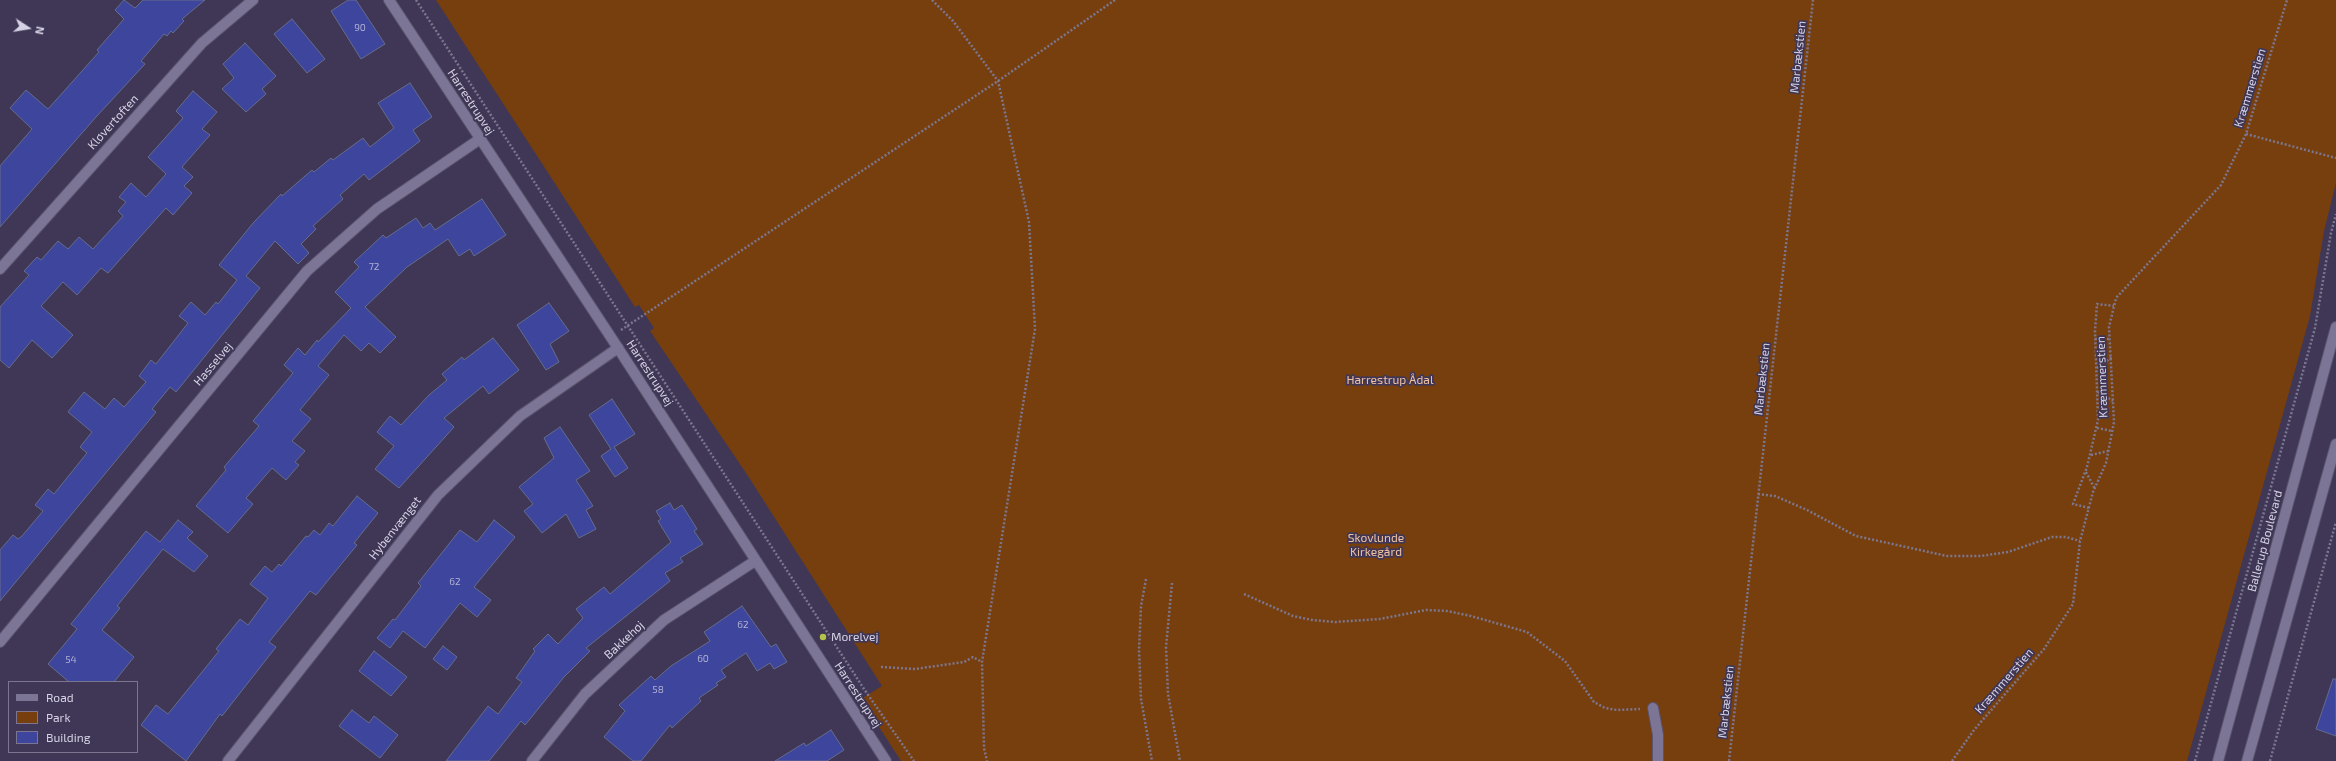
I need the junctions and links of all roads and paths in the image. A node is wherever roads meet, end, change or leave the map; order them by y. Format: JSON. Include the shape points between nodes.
{"nodes":[{"id":1,"x":253,"y":0,"type":"edge"},
{"id":2,"x":389,"y":0,"type":"edge"},
{"id":3,"x":416,"y":0,"type":"edge"},
{"id":4,"x":932,"y":0,"type":"edge"},
{"id":5,"x":1115,"y":0,"type":"edge"},
{"id":6,"x":1813,"y":0,"type":"edge"},
{"id":7,"x":2287,"y":0,"type":"edge"},
{"id":8,"x":998,"y":81,"type":"junction"},
{"id":9,"x":2246,"y":134,"type":"junction"},
{"id":10,"x":480,"y":139,"type":"junction"},
{"id":11,"x":2336,"y":158,"type":"edge"},
{"id":12,"x":2336,"y":214,"type":"edge"},
{"id":13,"x":0,"y":269,"type":"edge"},
{"id":14,"x":2114,"y":306,"type":"junction"},
{"id":15,"x":629,"y":325,"type":"junction"},
{"id":16,"x":2336,"y":327,"type":"edge"},
{"id":17,"x":611,"y":336,"type":"junction"},
{"id":18,"x":2110,"y":338,"type":"junction"},
{"id":19,"x":2095,"y":339,"type":"junction"},
{"id":20,"x":618,"y":348,"type":"junction"},
{"id":21,"x":2112,"y":357,"type":"junction"},
{"id":22,"x":2097,"y":368,"type":"junction"},
{"id":23,"x":2098,"y":392,"type":"junction"},
{"id":24,"x":2113,"y":401,"type":"junction"},
{"id":25,"x":2097,"y":428,"type":"junction"},
{"id":26,"x":2112,"y":431,"type":"junction"},
{"id":27,"x":2336,"y":444,"type":"edge"},
{"id":28,"x":2108,"y":451,"type":"junction"},
{"id":29,"x":2091,"y":455,"type":"junction"},
{"id":30,"x":2086,"y":471,"type":"junction"},
{"id":31,"x":2095,"y":489,"type":"junction"},
{"id":32,"x":1758,"y":494,"type":"junction"},
{"id":33,"x":2089,"y":508,"type":"junction"},
{"id":34,"x":2336,"y":522,"type":"edge"},
{"id":35,"x":2080,"y":541,"type":"junction"},
{"id":36,"x":755,"y":561,"type":"junction"},
{"id":37,"x":1146,"y":579,"type":"dead end"},
{"id":38,"x":1172,"y":583,"type":"dead end"},
{"id":39,"x":1244,"y":594,"type":"dead end"},
{"id":40,"x":0,"y":642,"type":"edge"},
{"id":41,"x":982,"y":662,"type":"junction"},
{"id":42,"x":881,"y":667,"type":"dead end"},
{"id":43,"x":1653,"y":708,"type":"joint"},
{"id":44,"x":228,"y":761,"type":"edge"},
{"id":45,"x":532,"y":761,"type":"edge"},
{"id":46,"x":886,"y":761,"type":"edge"},
{"id":47,"x":913,"y":761,"type":"edge"},
{"id":48,"x":987,"y":761,"type":"edge"},
{"id":49,"x":1152,"y":761,"type":"edge"},
{"id":50,"x":1180,"y":761,"type":"edge"},
{"id":51,"x":1658,"y":761,"type":"edge"},
{"id":52,"x":1729,"y":761,"type":"edge"},
{"id":53,"x":1952,"y":761,"type":"edge"},
{"id":54,"x":2195,"y":761,"type":"edge"},
{"id":55,"x":2218,"y":761,"type":"edge"},
{"id":56,"x":2248,"y":761,"type":"edge"},
{"id":57,"x":2270,"y":761,"type":"edge"}],
"edges":[{"from":1,"to":13,"type":"street","name":"Kløvertoften","via":[[202,42]]},
{"from":2,"to":10,"type":"street","name":"Harrestrupvej"},
{"from":3,"to":15,"type":"path"},
{"from":4,"to":8,"type":"path","via":[[953,21]]},
{"from":5,"to":8,"type":"path"},
{"from":6,"to":32,"type":"path","name":"Marbækstien"},
{"from":7,"to":9,"type":"path","name":"Kræmmerstien"},
{"from":8,"to":15,"type":"path"},
{"from":8,"to":41,"type":"path","via":[[1029,222],[1035,329]]},
{"from":9,"to":11,"type":"path"},
{"from":9,"to":14,"type":"path","name":"Kræmmerstien","via":[[2221,185],[2116,298]]},
{"from":10,"to":17,"type":"street","name":"Harrestrupvej"},
{"from":10,"to":40,"type":"street","name":"Hasselvej","via":[[377,208],[307,271]]},
{"from":12,"to":54,"type":"path","via":[[2315,328]]},
{"from":14,"to":18,"type":"path","name":"Kræmmerstien","via":[[2109,326]]},
{"from":14,"to":19,"type":"path","via":[[2097,304]]},
{"from":15,"to":17,"type":"path"},
{"from":15,"to":47,"type":"path"},
{"from":16,"to":55,"type":"street","name":"Ballerup Boulevard"},
{"from":17,"to":20,"type":"street","name":"Harrestrupvej"},
{"from":18,"to":19,"type":"path"},
{"from":18,"to":21,"type":"path","name":"Kræmmerstien"},
{"from":19,"to":22,"type":"path"},
{"from":20,"to":36,"type":"street","name":"Harrestrupvej"},
{"from":20,"to":44,"type":"street","name":"Hybenvænget","via":[[520,416],[438,495]]},
{"from":21,"to":22,"type":"path"},
{"from":21,"to":24,"type":"path","name":"Kræmmerstien"},
{"from":22,"to":23,"type":"path"},
{"from":23,"to":24,"type":"path"},
{"from":23,"to":25,"type":"path"},
{"from":24,"to":26,"type":"path","name":"Kræmmerstien"},
{"from":25,"to":26,"type":"path"},
{"from":25,"to":29,"type":"path"},
{"from":26,"to":28,"type":"path","name":"Kræmmerstien"},
{"from":27,"to":56,"type":"street"},
{"from":28,"to":29,"type":"path"},
{"from":28,"to":31,"type":"path","name":"Kræmmerstien"},
{"from":29,"to":30,"type":"path"},
{"from":30,"to":31,"type":"path"},
{"from":30,"to":33,"type":"path","via":[[2073,504]]},
{"from":31,"to":33,"type":"path","name":"Kræmmerstien"},
{"from":32,"to":35,"type":"path","via":[[1775,496],[1856,536],[1947,556],[1981,556],[2008,552],[2052,536]]},
{"from":32,"to":52,"type":"path","name":"Marbækstien"},
{"from":33,"to":35,"type":"path","name":"Kræmmerstien"},
{"from":34,"to":57,"type":"path"},
{"from":35,"to":53,"type":"path","name":"Kræmmerstien","via":[[2073,604],[2044,649],[1974,730]]},
{"from":36,"to":45,"type":"street","name":"Bakkehøj","via":[[664,620],[585,694]]},
{"from":36,"to":46,"type":"street","name":"Harrestrupvej"},
{"from":37,"to":49,"type":"path","via":[[1141,606],[1141,699]]},
{"from":38,"to":50,"type":"path","via":[[1166,647],[1168,694]]},
{"from":39,"to":43,"type":"path","via":[[1293,616],[1312,620],[1335,622],[1380,619],[1426,610],[1471,616],[1527,632],[1565,661],[1594,702],[1605,708]]},
{"from":41,"to":42,"type":"path","via":[[973,657],[964,662],[915,669]]},
{"from":41,"to":48,"type":"path","via":[[984,748]]},
{"from":43,"to":51,"type":"street","via":[[1658,735]]}]}
